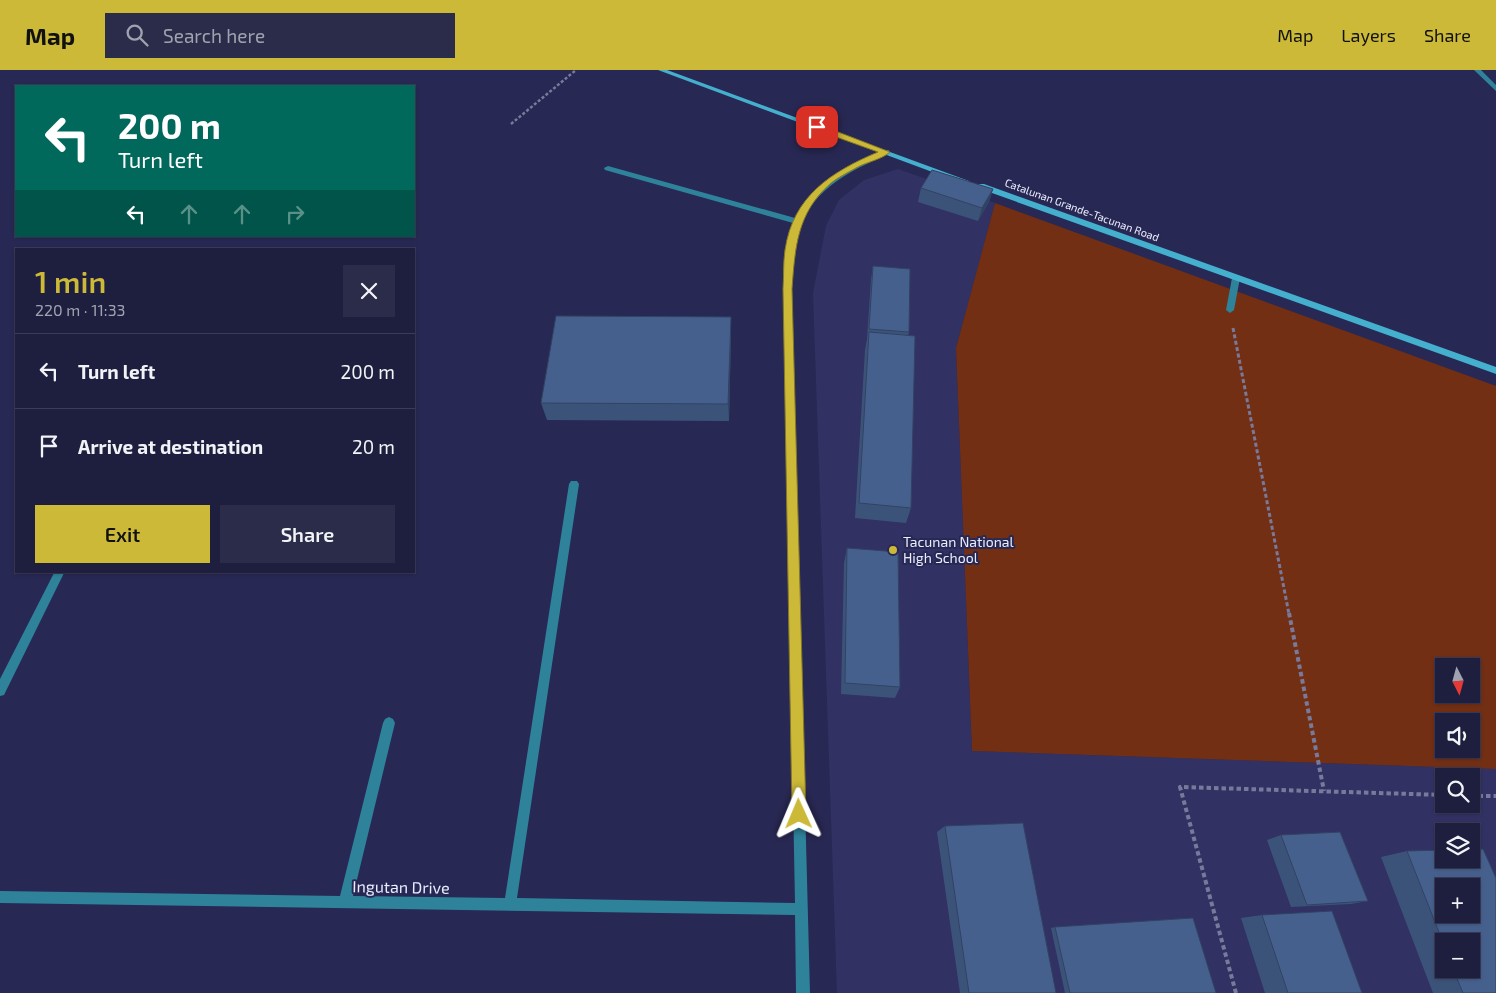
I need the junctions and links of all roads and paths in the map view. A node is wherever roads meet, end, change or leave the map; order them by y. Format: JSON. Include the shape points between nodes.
{"nodes":[{"id":1,"x":576,"y":70,"type":"edge"},
{"id":2,"x":661,"y":70,"type":"edge"},
{"id":3,"x":1477,"y":70,"type":"edge"},
{"id":4,"x":1496,"y":89,"type":"edge"},
{"id":5,"x":511,"y":124,"type":"dead end"},
{"id":6,"x":886,"y":152,"type":"junction"},
{"id":7,"x":608,"y":168,"type":"dead end"},
{"id":8,"x":797,"y":222,"type":"junction"},
{"id":9,"x":1236,"y":278,"type":"junction"},
{"id":10,"x":1230,"y":310,"type":"joint"},
{"id":11,"x":1496,"y":371,"type":"edge"},
{"id":12,"x":574,"y":484,"type":"dead end"},
{"id":13,"x":59,"y":573,"type":"edge"},
{"id":14,"x":0,"y":691,"type":"edge"},
{"id":15,"x":389,"y":724,"type":"dead end"},
{"id":16,"x":1324,"y":791,"type":"junction"},
{"id":17,"x":1435,"y":795,"type":"edge"},
{"id":18,"x":1480,"y":796,"type":"edge"},
{"id":19,"x":1496,"y":796,"type":"edge"},
{"id":20,"x":0,"y":897,"type":"edge"},
{"id":21,"x":345,"y":902,"type":"junction"},
{"id":22,"x":510,"y":905,"type":"junction"},
{"id":23,"x":801,"y":909,"type":"junction"},
{"id":24,"x":803,"y":993,"type":"edge"},
{"id":25,"x":1236,"y":993,"type":"edge"}],
"edges":[{"from":1,"to":5,"type":"path"},
{"from":2,"to":6,"type":"main road","name":"Catalunan Grande-Tacunan Road"},
{"from":3,"to":4,"type":"street"},
{"from":6,"to":8,"type":"street","via":[[827,182],[808,203]]},
{"from":6,"to":9,"type":"main road","name":"Catalunan Grande-Tacunan Road"},
{"from":7,"to":8,"type":"street"},
{"from":8,"to":23,"type":"street","via":[[792,235],[788,273]]},
{"from":9,"to":10,"type":"street"},
{"from":9,"to":11,"type":"main road","name":"Catalunan Grande-Tacunan Road"},
{"from":10,"to":16,"type":"path"},
{"from":12,"to":22,"type":"street"},
{"from":13,"to":14,"type":"street"},
{"from":15,"to":21,"type":"street"},
{"from":16,"to":17,"type":"path"},
{"from":16,"to":25,"type":"path","via":[[1180,786]]},
{"from":18,"to":19,"type":"path"},
{"from":20,"to":21,"type":"street","name":"Ingutan Drive"},
{"from":21,"to":22,"type":"street","name":"Ingutan Drive"},
{"from":22,"to":23,"type":"street","name":"Ingutan Drive"},
{"from":23,"to":24,"type":"street"}]}
